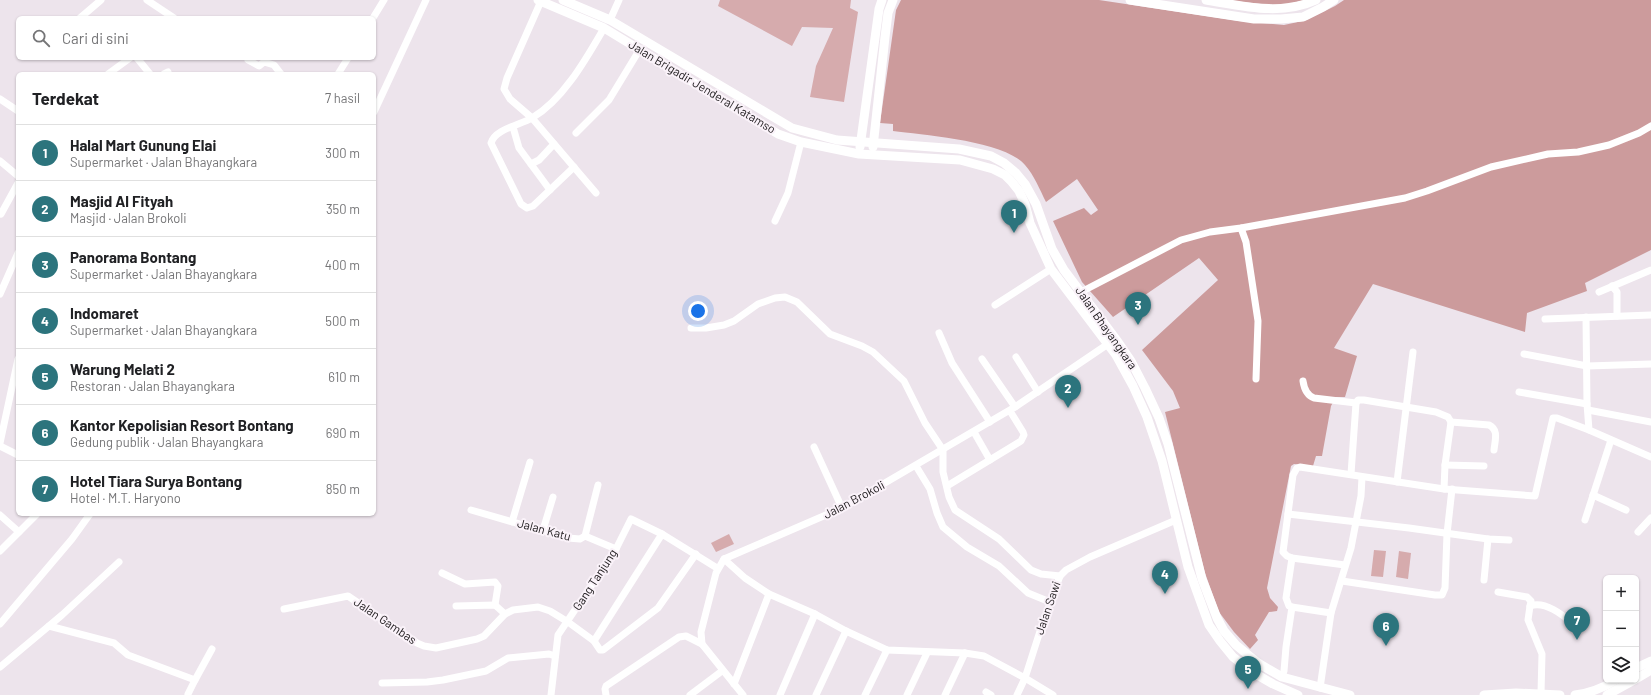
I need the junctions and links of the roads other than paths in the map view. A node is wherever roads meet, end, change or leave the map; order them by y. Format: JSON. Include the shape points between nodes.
{"nodes":[{"id":1,"x":101,"y":0,"type":"edge"},
{"id":2,"x":147,"y":0,"type":"edge"},
{"id":3,"x":384,"y":0,"type":"edge"},
{"id":4,"x":426,"y":0,"type":"edge"},
{"id":5,"x":563,"y":0,"type":"edge"},
{"id":6,"x":619,"y":0,"type":"edge"},
{"id":7,"x":882,"y":0,"type":"edge"},
{"id":8,"x":893,"y":0,"type":"edge"},
{"id":9,"x":1130,"y":0,"type":"edge"},
{"id":10,"x":1206,"y":0,"type":"edge"},
{"id":11,"x":1316,"y":0,"type":"edge"},
{"id":12,"x":1334,"y":0,"type":"edge"},
{"id":13,"x":539,"y":1,"type":"edge"},
{"id":14,"x":1150,"y":2,"type":"edge"},
{"id":15,"x":578,"y":3,"type":"edge"},
{"id":16,"x":82,"y":16,"type":"edge"},
{"id":17,"x":171,"y":16,"type":"edge"},
{"id":18,"x":373,"y":16,"type":"edge"},
{"id":19,"x":610,"y":20,"type":"junction"},
{"id":20,"x":604,"y":28,"type":"junction"},
{"id":21,"x":640,"y":49,"type":"junction"},
{"id":22,"x":674,"y":58,"type":"junction"},
{"id":23,"x":127,"y":60,"type":"edge"},
{"id":24,"x":138,"y":60,"type":"edge"},
{"id":25,"x":248,"y":60,"type":"dead end"},
{"id":26,"x":347,"y":60,"type":"edge"},
{"id":27,"x":668,"y":66,"type":"junction"},
{"id":28,"x":111,"y":72,"type":"edge"},
{"id":29,"x":148,"y":72,"type":"edge"},
{"id":30,"x":279,"y":72,"type":"edge"},
{"id":31,"x":339,"y":72,"type":"edge"},
{"id":32,"x":0,"y":99,"type":"edge"},
{"id":33,"x":376,"y":108,"type":"edge"},
{"id":34,"x":16,"y":110,"type":"edge"},
{"id":35,"x":532,"y":118,"type":"junction"},
{"id":36,"x":1651,"y":126,"type":"edge"},
{"id":37,"x":513,"y":127,"type":"junction"},
{"id":38,"x":576,"y":133,"type":"dead end"},
{"id":39,"x":860,"y":141,"type":"junction"},
{"id":40,"x":801,"y":142,"type":"junction"},
{"id":41,"x":874,"y":142,"type":"junction"},
{"id":42,"x":554,"y":144,"type":"junction"},
{"id":43,"x":859,"y":154,"type":"junction"},
{"id":44,"x":871,"y":154,"type":"junction"},
{"id":45,"x":0,"y":162,"type":"edge"},
{"id":46,"x":531,"y":164,"type":"junction"},
{"id":47,"x":574,"y":167,"type":"junction"},
{"id":48,"x":16,"y":174,"type":"edge"},
{"id":49,"x":16,"y":187,"type":"edge"},
{"id":50,"x":550,"y":190,"type":"junction"},
{"id":51,"x":596,"y":193,"type":"dead end"},
{"id":52,"x":0,"y":213,"type":"edge"},
{"id":53,"x":775,"y":221,"type":"dead end"},
{"id":54,"x":1241,"y":228,"type":"junction"},
{"id":55,"x":15,"y":266,"type":"edge"},
{"id":56,"x":1051,"y":269,"type":"junction"},
{"id":57,"x":1651,"y":270,"type":"edge"},
{"id":58,"x":1612,"y":286,"type":"junction"},
{"id":59,"x":1081,"y":292,"type":"junction"},
{"id":60,"x":1600,"y":292,"type":"dead end"},
{"id":61,"x":0,"y":294,"type":"edge"},
{"id":62,"x":995,"y":305,"type":"dead end"},
{"id":63,"x":1651,"y":315,"type":"edge"},
{"id":64,"x":1617,"y":316,"type":"junction"},
{"id":65,"x":1586,"y":317,"type":"junction"},
{"id":66,"x":1545,"y":319,"type":"dead end"},
{"id":67,"x":691,"y":328,"type":"dead end"},
{"id":68,"x":939,"y":332,"type":"dead end"},
{"id":69,"x":1108,"y":344,"type":"junction"},
{"id":70,"x":1414,"y":352,"type":"dead end"},
{"id":71,"x":1524,"y":354,"type":"dead end"},
{"id":72,"x":1016,"y":357,"type":"dead end"},
{"id":73,"x":982,"y":359,"type":"dead end"},
{"id":74,"x":1651,"y":364,"type":"edge"},
{"id":75,"x":1587,"y":366,"type":"junction"},
{"id":76,"x":16,"y":368,"type":"edge"},
{"id":77,"x":1256,"y":379,"type":"dead end"},
{"id":78,"x":1303,"y":381,"type":"dead end"},
{"id":79,"x":1038,"y":392,"type":"junction"},
{"id":80,"x":1519,"y":392,"type":"dead end"},
{"id":81,"x":1356,"y":403,"type":"junction"},
{"id":82,"x":1408,"y":407,"type":"junction"},
{"id":83,"x":1587,"y":407,"type":"junction"},
{"id":84,"x":1013,"y":409,"type":"junction"},
{"id":85,"x":990,"y":422,"type":"junction"},
{"id":86,"x":1451,"y":422,"type":"junction"},
{"id":87,"x":1651,"y":422,"type":"edge"},
{"id":88,"x":1589,"y":430,"type":"junction"},
{"id":89,"x":974,"y":432,"type":"junction"},
{"id":90,"x":1611,"y":440,"type":"junction"},
{"id":91,"x":0,"y":443,"type":"edge"},
{"id":92,"x":0,"y":447,"type":"edge"},
{"id":93,"x":814,"y":447,"type":"dead end"},
{"id":94,"x":943,"y":450,"type":"junction"},
{"id":95,"x":1494,"y":450,"type":"dead end"},
{"id":96,"x":16,"y":454,"type":"edge"},
{"id":97,"x":1651,"y":457,"type":"edge"},
{"id":98,"x":990,"y":460,"type":"junction"},
{"id":99,"x":530,"y":462,"type":"dead end"},
{"id":100,"x":1445,"y":464,"type":"junction"},
{"id":101,"x":918,"y":465,"type":"junction"},
{"id":102,"x":1484,"y":466,"type":"dead end"},
{"id":103,"x":1351,"y":474,"type":"junction"},
{"id":104,"x":1362,"y":476,"type":"junction"},
{"id":105,"x":1397,"y":482,"type":"junction"},
{"id":106,"x":598,"y":485,"type":"dead end"},
{"id":107,"x":947,"y":486,"type":"junction"},
{"id":108,"x":1444,"y":489,"type":"junction"},
{"id":109,"x":1452,"y":490,"type":"junction"},
{"id":110,"x":1593,"y":494,"type":"junction"},
{"id":111,"x":553,"y":497,"type":"dead end"},
{"id":112,"x":842,"y":508,"type":"junction"},
{"id":113,"x":471,"y":510,"type":"dead end"},
{"id":114,"x":1626,"y":510,"type":"dead end"},
{"id":115,"x":1288,"y":514,"type":"junction"},
{"id":116,"x":0,"y":515,"type":"edge"},
{"id":117,"x":35,"y":516,"type":"edge"},
{"id":118,"x":89,"y":516,"type":"edge"},
{"id":119,"x":1651,"y":518,"type":"edge"},
{"id":120,"x":1176,"y":520,"type":"junction"},
{"id":121,"x":1584,"y":520,"type":"dead end"},
{"id":122,"x":512,"y":522,"type":"junction"},
{"id":123,"x":1356,"y":522,"type":"junction"},
{"id":124,"x":543,"y":530,"type":"junction"},
{"id":125,"x":19,"y":532,"type":"junction"},
{"id":126,"x":1638,"y":532,"type":"dead end"},
{"id":127,"x":662,"y":534,"type":"junction"},
{"id":128,"x":1447,"y":534,"type":"junction"},
{"id":129,"x":585,"y":536,"type":"junction"},
{"id":130,"x":1191,"y":539,"type":"junction"},
{"id":131,"x":1488,"y":539,"type":"junction"},
{"id":132,"x":1509,"y":540,"type":"dead end"},
{"id":133,"x":1181,"y":541,"type":"junction"},
{"id":134,"x":616,"y":549,"type":"junction"},
{"id":135,"x":0,"y":551,"type":"edge"},
{"id":136,"x":696,"y":554,"type":"junction"},
{"id":137,"x":1292,"y":558,"type":"junction"},
{"id":138,"x":724,"y":559,"type":"junction"},
{"id":139,"x":119,"y":562,"type":"dead end"},
{"id":140,"x":1198,"y":564,"type":"junction"},
{"id":141,"x":1345,"y":565,"type":"junction"},
{"id":142,"x":1188,"y":567,"type":"junction"},
{"id":143,"x":717,"y":568,"type":"junction"},
{"id":144,"x":442,"y":573,"type":"dead end"},
{"id":145,"x":1059,"y":578,"type":"junction"},
{"id":146,"x":1484,"y":580,"type":"dead end"},
{"id":147,"x":1342,"y":581,"type":"junction"},
{"id":148,"x":1498,"y":592,"type":"dead end"},
{"id":149,"x":769,"y":594,"type":"junction"},
{"id":150,"x":1050,"y":602,"type":"junction"},
{"id":151,"x":495,"y":605,"type":"junction"},
{"id":152,"x":456,"y":606,"type":"dead end"},
{"id":153,"x":1530,"y":606,"type":"junction"},
{"id":154,"x":1292,"y":607,"type":"junction"},
{"id":155,"x":284,"y":609,"type":"dead end"},
{"id":156,"x":1331,"y":613,"type":"junction"},
{"id":157,"x":505,"y":614,"type":"junction"},
{"id":158,"x":815,"y":614,"type":"junction"},
{"id":159,"x":0,"y":624,"type":"edge"},
{"id":160,"x":566,"y":625,"type":"junction"},
{"id":161,"x":49,"y":626,"type":"junction"},
{"id":162,"x":1576,"y":626,"type":"dead end"},
{"id":163,"x":846,"y":631,"type":"junction"},
{"id":164,"x":594,"y":641,"type":"junction"},
{"id":165,"x":702,"y":644,"type":"junction"},
{"id":166,"x":212,"y":649,"type":"dead end"},
{"id":167,"x":887,"y":650,"type":"junction"},
{"id":168,"x":927,"y":652,"type":"junction"},
{"id":169,"x":965,"y":653,"type":"junction"},
{"id":170,"x":555,"y":656,"type":"junction"},
{"id":171,"x":1651,"y":661,"type":"edge"},
{"id":172,"x":1639,"y":667,"type":"edge"},
{"id":173,"x":0,"y":668,"type":"edge"},
{"id":174,"x":1651,"y":670,"type":"edge"},
{"id":175,"x":722,"y":671,"type":"junction"},
{"id":176,"x":1282,"y":677,"type":"junction"},
{"id":177,"x":1025,"y":678,"type":"junction"},
{"id":178,"x":1639,"y":678,"type":"edge"},
{"id":179,"x":195,"y":680,"type":"junction"},
{"id":180,"x":382,"y":683,"type":"dead end"},
{"id":181,"x":1610,"y":683,"type":"edge"},
{"id":182,"x":1629,"y":683,"type":"edge"},
{"id":183,"x":738,"y":691,"type":"edge"},
{"id":184,"x":1319,"y":691,"type":"edge"},
{"id":185,"x":1541,"y":693,"type":"junction"},
{"id":186,"x":188,"y":694,"type":"edge"},
{"id":187,"x":1346,"y":694,"type":"edge"},
{"id":188,"x":1516,"y":694,"type":"edge"},
{"id":189,"x":551,"y":695,"type":"edge"},
{"id":190,"x":606,"y":695,"type":"edge"},
{"id":191,"x":690,"y":695,"type":"edge"},
{"id":192,"x":780,"y":695,"type":"edge"},
{"id":193,"x":816,"y":695,"type":"edge"},
{"id":194,"x":865,"y":695,"type":"edge"},
{"id":195,"x":907,"y":695,"type":"edge"},
{"id":196,"x":945,"y":695,"type":"edge"},
{"id":197,"x":1017,"y":695,"type":"edge"},
{"id":198,"x":1053,"y":695,"type":"edge"},
{"id":199,"x":1298,"y":695,"type":"edge"},
{"id":200,"x":1484,"y":695,"type":"edge"},
{"id":201,"x":1560,"y":695,"type":"edge"},
{"id":202,"x":1575,"y":695,"type":"edge"},
{"id":203,"x":1606,"y":695,"type":"edge"}],
"edges":[{"from":1,"to":16,"type":"street"},
{"from":2,"to":17,"type":"street"},
{"from":3,"to":18,"type":"street"},
{"from":4,"to":33,"type":"street"},
{"from":5,"to":15,"type":"main road","name":"Jalan Brigadir Jenderal Katamso"},
{"from":6,"to":19,"type":"street"},
{"from":7,"to":39,"type":"main road"},
{"from":8,"to":41,"type":"main road","via":[[888,13]]},
{"from":9,"to":14,"type":"main road"},
{"from":10,"to":11,"type":"main road","via":[[1280,9],[1298,7]]},
{"from":12,"to":14,"type":"main road","via":[[1324,8],[1303,17],[1281,19],[1254,19]]},
{"from":13,"to":20,"type":"main road","name":"Jalan Brigadir Jenderal Katamso"},
{"from":13,"to":35,"type":"street","via":[[504,84],[510,99]]},
{"from":15,"to":19,"type":"main road","name":"Jalan Brigadir Jenderal Katamso"},
{"from":19,"to":22,"type":"main road","name":"Jalan Brigadir Jenderal Katamso"},
{"from":20,"to":21,"type":"main road","name":"Jalan Brigadir Jenderal Katamso"},
{"from":20,"to":35,"type":"street","via":[[585,60],[557,97]]},
{"from":21,"to":27,"type":"main road","name":"Jalan Brigadir Jenderal Katamso"},
{"from":21,"to":38,"type":"street","via":[[609,100]]},
{"from":22,"to":27,"type":"main road"},
{"from":22,"to":39,"type":"main road","name":"Jalan Brigadir Jenderal Katamso","via":[[792,128],[837,140]]},
{"from":23,"to":28,"type":"street"},
{"from":24,"to":29,"type":"street"},
{"from":25,"to":30,"type":"street","via":[[259,66],[264,62],[274,65]]},
{"from":26,"to":31,"type":"street"},
{"from":27,"to":40,"type":"main road","name":"Jalan Brigadir Jenderal Katamso","via":[[778,134]]},
{"from":32,"to":34,"type":"street"},
{"from":35,"to":37,"type":"street"},
{"from":35,"to":42,"type":"street"},
{"from":36,"to":54,"type":"street","via":[[1609,145],[1578,152],[1548,154],[1491,167],[1405,198]]},
{"from":37,"to":46,"type":"street","via":[[519,148]]},
{"from":37,"to":50,"type":"street","via":[[496,134],[492,143],[521,204],[527,208],[533,206]]},
{"from":39,"to":41,"type":"main road","name":"Jalan Brigadir Jenderal Katamso"},
{"from":39,"to":43,"type":"main road"},
{"from":40,"to":43,"type":"main road","name":"Jalan Brigadir Jenderal Katamso"},
{"from":40,"to":53,"type":"street","via":[[788,193]]},
{"from":41,"to":44,"type":"main road"},
{"from":41,"to":59,"type":"main road","name":"Jalan Bhayangkara","via":[[960,149],[992,156],[1004,163],[1025,184],[1036,204],[1052,249]]},
{"from":42,"to":46,"type":"street"},
{"from":42,"to":47,"type":"street"},
{"from":43,"to":44,"type":"main road","name":"Jalan Brigadir Jenderal Katamso"},
{"from":44,"to":56,"type":"main road","name":"Jalan Bhayangkara","via":[[960,160],[986,166],[1005,175],[1019,191]]},
{"from":45,"to":48,"type":"street"},
{"from":46,"to":50,"type":"street"},
{"from":47,"to":50,"type":"street"},
{"from":47,"to":51,"type":"street"},
{"from":49,"to":52,"type":"street"},
{"from":54,"to":59,"type":"street","via":[[1210,232],[1180,240]]},
{"from":54,"to":77,"type":"street","via":[[1246,242],[1258,321]]},
{"from":55,"to":61,"type":"street"},
{"from":56,"to":62,"type":"street"},
{"from":56,"to":69,"type":"main road","name":"Jalan Bhayangkara"},
{"from":57,"to":58,"type":"street"},
{"from":58,"to":60,"type":"street"},
{"from":58,"to":64,"type":"street","via":[[1617,294]]},
{"from":59,"to":130,"type":"main road","name":"Jalan Bhayangkara","via":[[1131,362],[1156,412],[1168,444]]},
{"from":63,"to":64,"type":"street"},
{"from":64,"to":65,"type":"street"},
{"from":65,"to":66,"type":"street"},
{"from":65,"to":75,"type":"street"},
{"from":67,"to":94,"type":"street","via":[[724,325],[758,304],[775,298],[789,298],[802,306],[830,334],[867,349],[898,373],[924,423]]},
{"from":68,"to":85,"type":"street","via":[[952,362]]},
{"from":69,"to":79,"type":"street","name":"Jalan Brokoli"},
{"from":69,"to":120,"type":"main road","name":"Jalan Bhayangkara","via":[[1133,386],[1147,417],[1162,461]]},
{"from":70,"to":82,"type":"street"},
{"from":71,"to":75,"type":"street"},
{"from":72,"to":79,"type":"street"},
{"from":73,"to":84,"type":"street"},
{"from":74,"to":75,"type":"street"},
{"from":75,"to":83,"type":"street"},
{"from":76,"to":91,"type":"street"},
{"from":78,"to":81,"type":"street","via":[[1309,396]]},
{"from":79,"to":84,"type":"street","name":"Jalan Brokoli"},
{"from":80,"to":83,"type":"street"},
{"from":81,"to":82,"type":"street","via":[[1358,400],[1364,400]]},
{"from":81,"to":103,"type":"street"},
{"from":82,"to":86,"type":"street","via":[[1436,412],[1448,417]]},
{"from":82,"to":105,"type":"street"},
{"from":83,"to":87,"type":"street"},
{"from":83,"to":88,"type":"street"},
{"from":84,"to":85,"type":"street","name":"Jalan Brokoli"},
{"from":84,"to":98,"type":"street","via":[[1023,438]]},
{"from":85,"to":89,"type":"street","name":"Jalan Brokoli"},
{"from":86,"to":95,"type":"street","via":[[1489,425],[1496,432]]},
{"from":86,"to":100,"type":"street"},
{"from":88,"to":90,"type":"street"},
{"from":88,"to":109,"type":"street","via":[[1553,418],[1535,496]]},
{"from":89,"to":94,"type":"street","name":"Jalan Brokoli"},
{"from":89,"to":98,"type":"street"},
{"from":90,"to":97,"type":"street"},
{"from":90,"to":110,"type":"street"},
{"from":92,"to":96,"type":"street"},
{"from":93,"to":112,"type":"street"},
{"from":94,"to":101,"type":"street","name":"Jalan Brokoli"},
{"from":94,"to":107,"type":"street","via":[[943,472]]},
{"from":98,"to":107,"type":"street"},
{"from":99,"to":122,"type":"street"},
{"from":100,"to":102,"type":"street"},
{"from":100,"to":108,"type":"street"},
{"from":101,"to":112,"type":"street","name":"Jalan Brokoli"},
{"from":101,"to":150,"type":"street","via":[[944,527],[967,546],[999,566],[1028,593]]},
{"from":103,"to":104,"type":"street"},
{"from":103,"to":115,"type":"street","via":[[1297,468],[1293,474]]},
{"from":104,"to":105,"type":"street"},
{"from":104,"to":123,"type":"street"},
{"from":105,"to":108,"type":"street"},
{"from":106,"to":129,"type":"street"},
{"from":107,"to":145,"type":"street","via":[[949,497],[958,513],[999,539],[1031,570]]},
{"from":108,"to":109,"type":"street"},
{"from":109,"to":128,"type":"street"},
{"from":110,"to":114,"type":"street"},
{"from":110,"to":121,"type":"street"},
{"from":111,"to":124,"type":"street"},
{"from":112,"to":138,"type":"street","name":"Jalan Brokoli"},
{"from":113,"to":122,"type":"street","name":"Jalan Katu"},
{"from":115,"to":123,"type":"street"},
{"from":115,"to":137,"type":"street","via":[[1283,552]]},
{"from":116,"to":125,"type":"street"},
{"from":117,"to":125,"type":"street"},
{"from":118,"to":159,"type":"street"},
{"from":119,"to":126,"type":"street"},
{"from":120,"to":133,"type":"main road","name":"Jalan Bhayangkara"},
{"from":120,"to":145,"type":"street","name":"Jalan Sawi","via":[[1090,557],[1066,570]]},
{"from":122,"to":124,"type":"street","name":"Jalan Katu"},
{"from":123,"to":128,"type":"street"},
{"from":123,"to":141,"type":"street"},
{"from":124,"to":129,"type":"street","name":"Jalan Katu","via":[[578,539]]},
{"from":125,"to":135,"type":"street"},
{"from":127,"to":134,"type":"street","name":"Gang Tanjung","via":[[631,519]]},
{"from":127,"to":136,"type":"street"},
{"from":127,"to":164,"type":"street"},
{"from":128,"to":131,"type":"street"},
{"from":128,"to":147,"type":"street","via":[[1442,595]]},
{"from":129,"to":134,"type":"street","name":"Jalan Katu"},
{"from":130,"to":133,"type":"main road"},
{"from":130,"to":140,"type":"main road","name":"Jalan Bhayangkara"},
{"from":131,"to":132,"type":"street"},
{"from":131,"to":146,"type":"street"},
{"from":133,"to":142,"type":"main road","name":"Jalan Bhayangkara"},
{"from":134,"to":160,"type":"street","name":"Gang Tanjung"},
{"from":136,"to":143,"type":"street"},
{"from":136,"to":164,"type":"street","name":"Jalan Gambas","via":[[654,612],[603,650],[598,648]]},
{"from":137,"to":141,"type":"street"},
{"from":137,"to":154,"type":"street","via":[[1286,598]]},
{"from":138,"to":143,"type":"street","name":"Jalan Brokoli"},
{"from":138,"to":149,"type":"street","via":[[745,578]]},
{"from":139,"to":161,"type":"street"},
{"from":140,"to":142,"type":"main road"},
{"from":140,"to":176,"type":"main road","name":"Jalan Bhayangkara","via":[[1205,588],[1224,631],[1258,663]]},
{"from":141,"to":147,"type":"street"},
{"from":142,"to":199,"type":"main road","name":"Jalan Bhayangkara","via":[[1209,625],[1233,657],[1254,673]]},
{"from":143,"to":165,"type":"street","name":"Jalan Brokoli","via":[[701,632]]},
{"from":144,"to":151,"type":"street","via":[[465,584],[495,582],[498,586]]},
{"from":145,"to":150,"type":"street","name":"Jalan Sawi"},
{"from":147,"to":156,"type":"street"},
{"from":148,"to":153,"type":"street","via":[[1527,597],[1531,601]]},
{"from":149,"to":158,"type":"street"},
{"from":149,"to":183,"type":"street"},
{"from":150,"to":177,"type":"street","name":"Jalan Sawi"},
{"from":151,"to":152,"type":"street"},
{"from":151,"to":157,"type":"street"},
{"from":153,"to":162,"type":"street","via":[[1550,609]]},
{"from":153,"to":185,"type":"street","via":[[1528,620],[1542,654]]},
{"from":154,"to":156,"type":"street"},
{"from":154,"to":176,"type":"street"},
{"from":155,"to":157,"type":"street","name":"Jalan Gambas","via":[[348,596],[417,643],[430,648],[481,637]]},
{"from":156,"to":184,"type":"street"},
{"from":157,"to":160,"type":"street","name":"Jalan Gambas","via":[[513,610],[538,608],[550,611]]},
{"from":158,"to":163,"type":"street"},
{"from":158,"to":192,"type":"street"},
{"from":160,"to":164,"type":"street","name":"Jalan Gambas"},
{"from":160,"to":170,"type":"street","name":"Gang Tanjung","via":[[558,637]]},
{"from":161,"to":173,"type":"street"},
{"from":161,"to":179,"type":"street","via":[[114,643],[128,655]]},
{"from":163,"to":167,"type":"street"},
{"from":163,"to":193,"type":"street"},
{"from":165,"to":175,"type":"street"},
{"from":165,"to":190,"type":"street","via":[[686,636],[679,637],[606,686]]},
{"from":166,"to":179,"type":"street"},
{"from":167,"to":168,"type":"street"},
{"from":167,"to":194,"type":"street"},
{"from":168,"to":169,"type":"street"},
{"from":168,"to":195,"type":"street"},
{"from":169,"to":177,"type":"street","via":[[984,656]]},
{"from":169,"to":196,"type":"street"},
{"from":170,"to":180,"type":"street","via":[[549,654],[508,658],[482,672],[436,681]]},
{"from":170,"to":189,"type":"street"},
{"from":171,"to":172,"type":"main road"},
{"from":174,"to":178,"type":"main road"},
{"from":175,"to":183,"type":"street"},
{"from":175,"to":191,"type":"street"},
{"from":176,"to":184,"type":"main road","name":"Jalan Bhayangkara"},
{"from":177,"to":197,"type":"street","name":"Jalan Sawi"},
{"from":177,"to":198,"type":"street"},
{"from":179,"to":186,"type":"street"},
{"from":181,"to":202,"type":"main road","via":[[1586,694]]},
{"from":182,"to":203,"type":"main road"},
{"from":184,"to":187,"type":"main road","name":"Jalan Bhayangkara"},
{"from":185,"to":188,"type":"main road"},
{"from":185,"to":201,"type":"main road"},
{"from":188,"to":200,"type":"main road"}]}
